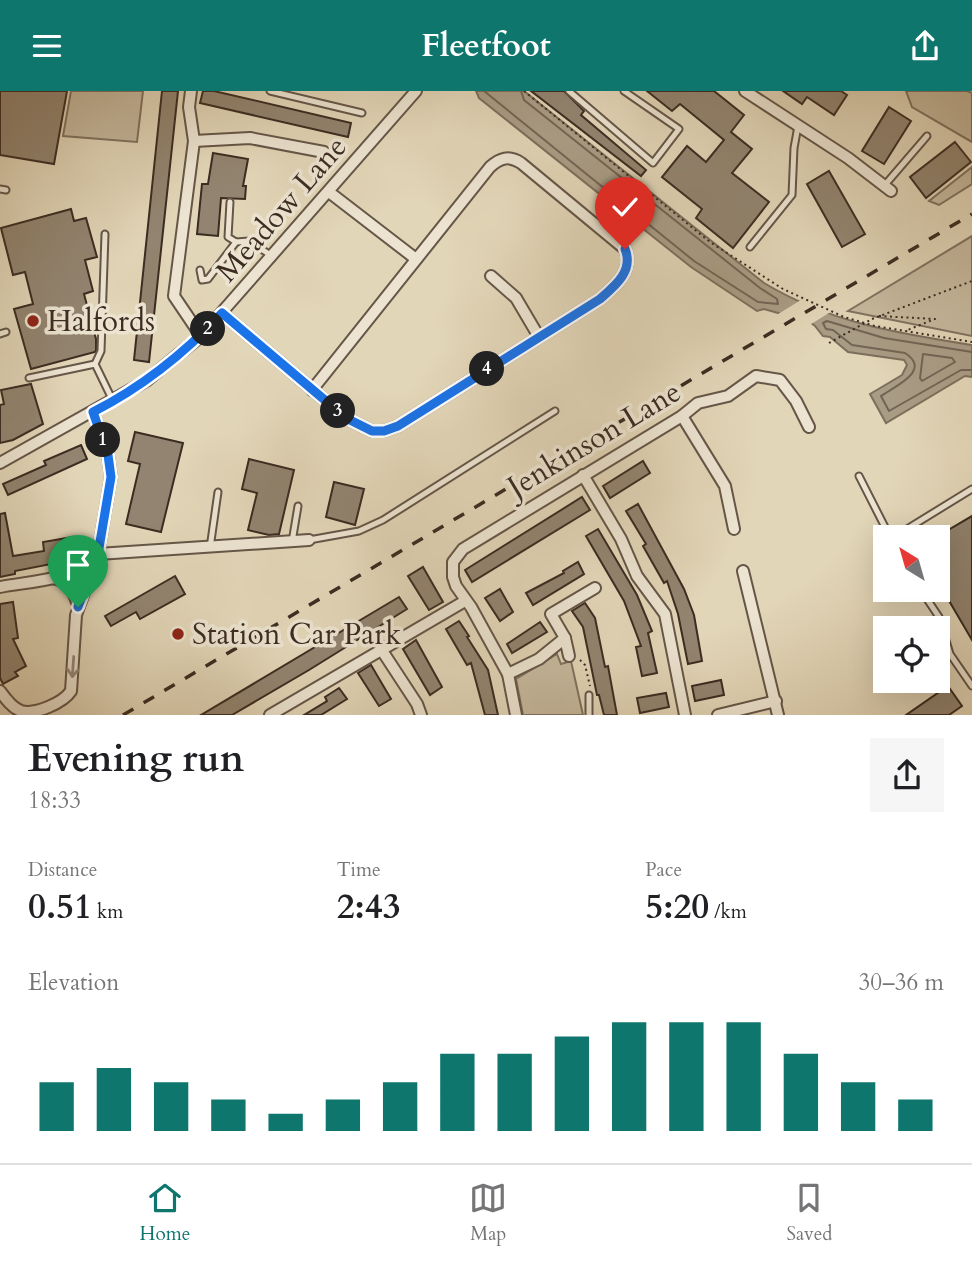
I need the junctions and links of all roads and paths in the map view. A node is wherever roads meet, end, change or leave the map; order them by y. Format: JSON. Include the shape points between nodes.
{"nodes":[{"id":1,"x":191,"y":91,"type":"edge"},
{"id":2,"x":270,"y":91,"type":"edge"},
{"id":3,"x":416,"y":91,"type":"edge"},
{"id":4,"x":524,"y":91,"type":"edge"},
{"id":5,"x":569,"y":91,"type":"edge"},
{"id":6,"x":624,"y":91,"type":"edge"},
{"id":7,"x":745,"y":91,"type":"edge"},
{"id":8,"x":362,"y":113,"type":"dead end"},
{"id":9,"x":799,"y":125,"type":"junction"},
{"id":10,"x":927,"y":136,"type":"dead end"},
{"id":11,"x":194,"y":141,"type":"junction"},
{"id":12,"x":324,"y":152,"type":"dead end"},
{"id":13,"x":887,"y":189,"type":"joint"},
{"id":14,"x":329,"y":192,"type":"junction"},
{"id":15,"x":230,"y":202,"type":"dead end"},
{"id":16,"x":105,"y":234,"type":"dead end"},
{"id":17,"x":236,"y":242,"type":"junction"},
{"id":18,"x":750,"y":247,"type":"dead end"},
{"id":19,"x":272,"y":257,"type":"junction"},
{"id":20,"x":416,"y":259,"type":"junction"},
{"id":21,"x":200,"y":270,"type":"dead end"},
{"id":22,"x":491,"y":276,"type":"dead end"},
{"id":23,"x":972,"y":281,"type":"edge"},
{"id":24,"x":222,"y":313,"type":"junction"},
{"id":25,"x":878,"y":316,"type":"junction"},
{"id":26,"x":904,"y":331,"type":"junction"},
{"id":27,"x":201,"y":336,"type":"junction"},
{"id":28,"x":539,"y":337,"type":"junction"},
{"id":29,"x":972,"y":342,"type":"edge"},
{"id":30,"x":829,"y":343,"type":"dead end"},
{"id":31,"x":95,"y":364,"type":"junction"},
{"id":32,"x":29,"y":378,"type":"dead end"},
{"id":33,"x":312,"y":390,"type":"junction"},
{"id":34,"x":113,"y":402,"type":"junction"},
{"id":35,"x":555,"y":411,"type":"dead end"},
{"id":36,"x":93,"y":412,"type":"junction"},
{"id":37,"x":682,"y":416,"type":"junction"},
{"id":38,"x":809,"y":428,"type":"dead end"},
{"id":39,"x":0,"y":463,"type":"edge"},
{"id":40,"x":583,"y":475,"type":"junction"},
{"id":41,"x":859,"y":475,"type":"dead end"},
{"id":42,"x":972,"y":489,"type":"edge"},
{"id":43,"x":218,"y":492,"type":"dead end"},
{"id":44,"x":298,"y":506,"type":"dead end"},
{"id":45,"x":886,"y":525,"type":"edge"},
{"id":46,"x":912,"y":525,"type":"edge"},
{"id":47,"x":734,"y":529,"type":"dead end"},
{"id":48,"x":309,"y":540,"type":"joint"},
{"id":49,"x":292,"y":542,"type":"junction"},
{"id":50,"x":210,"y":548,"type":"junction"},
{"id":51,"x":98,"y":554,"type":"junction"},
{"id":52,"x":743,"y":571,"type":"dead end"},
{"id":53,"x":50,"y":577,"type":"junction"},
{"id":54,"x":0,"y":587,"type":"edge"},
{"id":55,"x":595,"y":588,"type":"dead end"},
{"id":56,"x":465,"y":601,"type":"junction"},
{"id":57,"x":929,"y":602,"type":"edge"},
{"id":58,"x":78,"y":607,"type":"junction"},
{"id":59,"x":565,"y":638,"type":"junction"},
{"id":60,"x":381,"y":649,"type":"junction"},
{"id":61,"x":569,"y":656,"type":"joint"},
{"id":62,"x":508,"y":674,"type":"junction"},
{"id":63,"x":972,"y":685,"type":"edge"},
{"id":64,"x":0,"y":691,"type":"edge"},
{"id":65,"x":589,"y":695,"type":"joint"},
{"id":66,"x":776,"y":701,"type":"junction"},
{"id":67,"x":270,"y":715,"type":"edge"},
{"id":68,"x":421,"y":715,"type":"edge"},
{"id":69,"x":516,"y":715,"type":"edge"},
{"id":70,"x":589,"y":715,"type":"edge"},
{"id":71,"x":685,"y":715,"type":"edge"},
{"id":72,"x":718,"y":715,"type":"edge"},
{"id":73,"x":778,"y":715,"type":"edge"}],
"edges":[{"from":1,"to":11,"type":"street"},
{"from":2,"to":8,"type":"lane"},
{"from":3,"to":14,"type":"street","name":"Meadow Lane"},
{"from":4,"to":26,"type":"path","via":[[736,260],[783,289],[844,317]]},
{"from":5,"to":6,"type":"lane","via":[[653,163],[679,129]]},
{"from":7,"to":9,"type":"street"},
{"from":9,"to":13,"type":"street"},
{"from":9,"to":18,"type":"lane","via":[[792,195]]},
{"from":10,"to":13,"type":"lane"},
{"from":11,"to":12,"type":"street","via":[[250,138]]},
{"from":11,"to":27,"type":"street","via":[[174,296]]},
{"from":14,"to":19,"type":"street","name":"Meadow Lane"},
{"from":14,"to":20,"type":"street"},
{"from":15,"to":17,"type":"lane","via":[[227,233]]},
{"from":16,"to":31,"type":"lane","via":[[101,351]]},
{"from":17,"to":19,"type":"lane","via":[[249,241]]},
{"from":17,"to":21,"type":"lane","via":[[208,279],[202,280]]},
{"from":19,"to":24,"type":"street","name":"Meadow Lane"},
{"from":20,"to":28,"type":"street","via":[[489,167],[500,159],[516,160],[621,244],[629,260],[609,291]]},
{"from":20,"to":33,"type":"street"},
{"from":22,"to":28,"type":"street","via":[[516,298]]},
{"from":23,"to":25,"type":"path"},
{"from":24,"to":27,"type":"street","name":"Meadow Lane"},
{"from":24,"to":33,"type":"street"},
{"from":25,"to":26,"type":"path","via":[[935,320]]},
{"from":25,"to":30,"type":"path","bridge":true},
{"from":26,"to":29,"type":"path"},
{"from":27,"to":34,"type":"street","name":"Meadow Lane"},
{"from":28,"to":33,"type":"street","via":[[384,431],[372,431],[346,418]]},
{"from":31,"to":32,"type":"lane"},
{"from":31,"to":34,"type":"lane"},
{"from":34,"to":36,"type":"street","name":"Meadow Lane"},
{"from":35,"to":48,"type":"lane","via":[[383,520],[359,531]]},
{"from":36,"to":39,"type":"street","name":"Meadow Lane"},
{"from":36,"to":51,"type":"street","via":[[111,466]]},
{"from":37,"to":38,"type":"street","name":"Jenkinson Lane","via":[[698,403],[728,396],[756,376],[780,380]]},
{"from":37,"to":40,"type":"street","name":"Jenkinson Lane"},
{"from":37,"to":47,"type":"street","via":[[725,486]]},
{"from":40,"to":56,"type":"street","name":"Jenkinson Lane","via":[[458,553],[453,577]]},
{"from":40,"to":71,"type":"street","via":[[637,576],[665,614]]},
{"from":41,"to":45,"type":"lane"},
{"from":42,"to":46,"type":"lane"},
{"from":43,"to":50,"type":"lane"},
{"from":44,"to":49,"type":"lane"},
{"from":48,"to":49,"type":"street"},
{"from":49,"to":50,"type":"street"},
{"from":50,"to":51,"type":"street"},
{"from":51,"to":53,"type":"street","via":[[83,569]]},
{"from":51,"to":58,"type":"street"},
{"from":52,"to":66,"type":"street"},
{"from":53,"to":54,"type":"street"},
{"from":53,"to":58,"type":"street","via":[[69,585]]},
{"from":55,"to":59,"type":"street","via":[[551,614]]},
{"from":56,"to":60,"type":"street"},
{"from":56,"to":62,"type":"street"},
{"from":57,"to":63,"type":"lane","via":[[939,617],[950,654]]},
{"from":58,"to":64,"type":"street","one_way":true,"via":[[71,691],[60,701],[27,712],[16,708]]},
{"from":59,"to":61,"type":"street"},
{"from":59,"to":62,"type":"street","via":[[539,659]]},
{"from":60,"to":67,"type":"street"},
{"from":60,"to":68,"type":"street"},
{"from":61,"to":65,"type":"path","via":[[585,665]]},
{"from":62,"to":69,"type":"street"},
{"from":65,"to":70,"type":"lane"},
{"from":66,"to":72,"type":"street"},
{"from":66,"to":73,"type":"street"}]}
